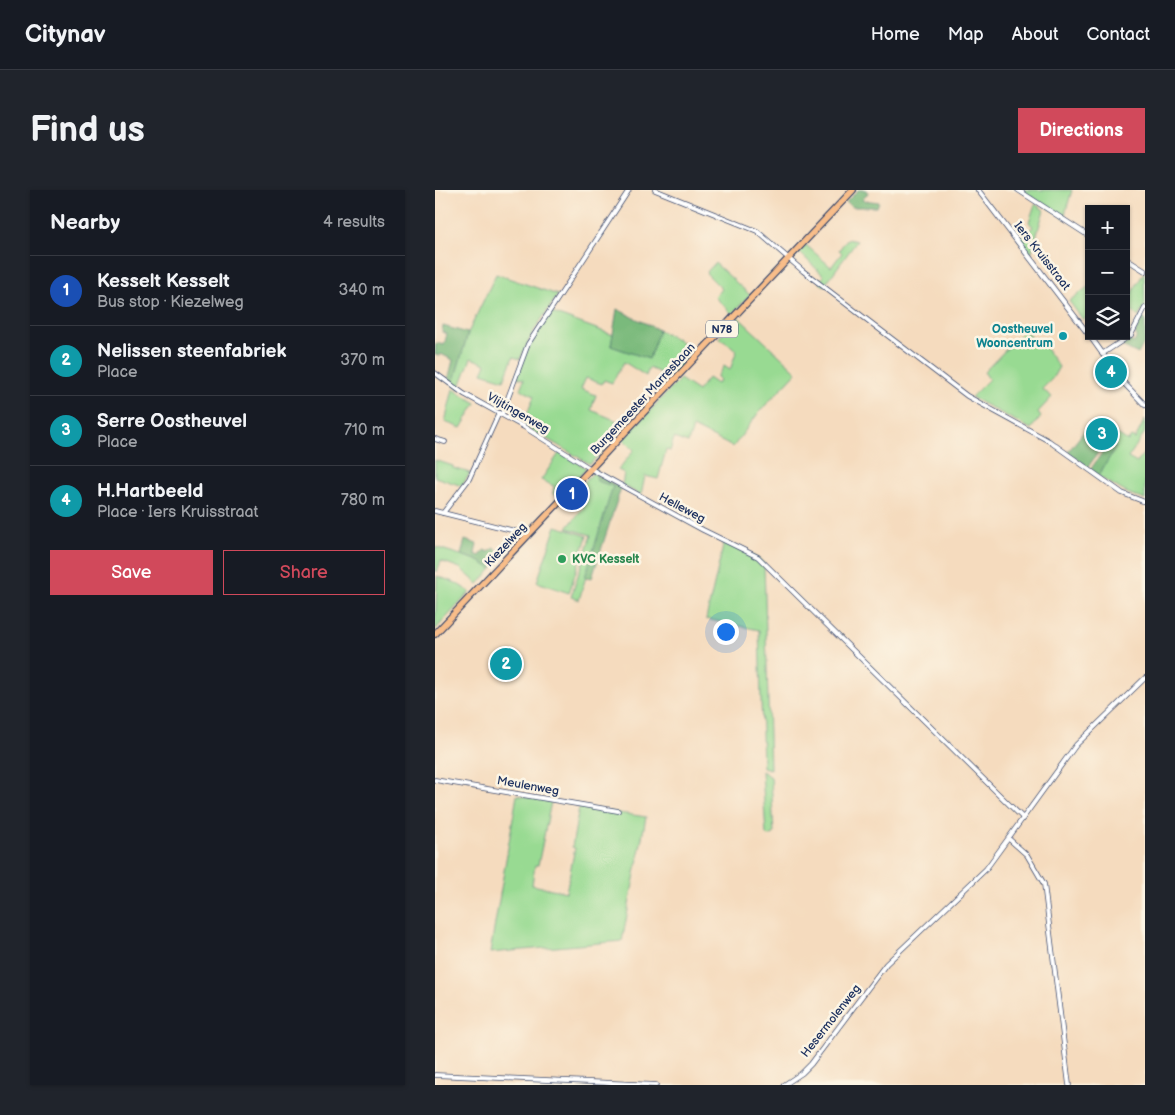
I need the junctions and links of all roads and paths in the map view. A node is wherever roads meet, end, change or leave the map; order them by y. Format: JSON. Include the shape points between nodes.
{"nodes":[{"id":1,"x":629,"y":190,"type":"edge"},
{"id":2,"x":655,"y":190,"type":"edge"},
{"id":3,"x":853,"y":190,"type":"edge"},
{"id":4,"x":978,"y":190,"type":"edge"},
{"id":5,"x":1018,"y":190,"type":"edge"},
{"id":6,"x":1085,"y":233,"type":"edge"},
{"id":7,"x":789,"y":259,"type":"junction"},
{"id":8,"x":1130,"y":262,"type":"edge"},
{"id":9,"x":1145,"y":271,"type":"edge"},
{"id":10,"x":1145,"y":308,"type":"edge"},
{"id":11,"x":1085,"y":331,"type":"edge"},
{"id":12,"x":1092,"y":340,"type":"edge"},
{"id":13,"x":1103,"y":354,"type":"junction"},
{"id":14,"x":435,"y":373,"type":"edge"},
{"id":15,"x":1145,"y":405,"type":"edge"},
{"id":16,"x":501,"y":413,"type":"junction"},
{"id":17,"x":435,"y":439,"type":"edge"},
{"id":18,"x":445,"y":442,"type":"dead end"},
{"id":19,"x":591,"y":469,"type":"junction"},
{"id":20,"x":1145,"y":502,"type":"edge"},
{"id":21,"x":435,"y":511,"type":"edge"},
{"id":22,"x":443,"y":513,"type":"junction"},
{"id":23,"x":527,"y":536,"type":"junction"},
{"id":24,"x":435,"y":634,"type":"edge"},
{"id":25,"x":1145,"y":678,"type":"edge"},
{"id":26,"x":435,"y":780,"type":"edge"},
{"id":27,"x":618,"y":811,"type":"dead end"},
{"id":28,"x":1023,"y":818,"type":"junction"},
{"id":29,"x":1009,"y":839,"type":"junction"},
{"id":30,"x":435,"y":1075,"type":"edge"},
{"id":31,"x":656,"y":1085,"type":"edge"},
{"id":32,"x":785,"y":1085,"type":"edge"},
{"id":33,"x":1069,"y":1085,"type":"edge"}],
"edges":[{"from":1,"to":16,"type":"street","via":[[528,344]]},
{"from":2,"to":7,"type":"street","via":[[757,230]]},
{"from":3,"to":7,"type":"main road","name":"Burgemeester Marresbaan","number":"N78"},
{"from":4,"to":11,"type":"street","name":"Iers Kruisstraat"},
{"from":5,"to":6,"type":"street"},
{"from":7,"to":19,"type":"main road","name":"Burgemeester Marresbaan","number":"N78"},
{"from":7,"to":20,"type":"street","via":[[967,396],[1049,441],[1122,493]]},
{"from":8,"to":9,"type":"street"},
{"from":10,"to":13,"type":"street","via":[[1131,335]]},
{"from":12,"to":13,"type":"street","name":"Iers Kruisstraat"},
{"from":13,"to":15,"type":"street","name":"Iers Kruisstraat","via":[[1135,397]]},
{"from":14,"to":16,"type":"street","name":"Vlijtingerweg"},
{"from":16,"to":19,"type":"street","name":"Vlijtingerweg"},
{"from":16,"to":22,"type":"street","via":[[469,479]]},
{"from":17,"to":18,"type":"street"},
{"from":19,"to":23,"type":"main road","name":"Kiezelweg","number":"N78"},
{"from":19,"to":28,"type":"street","name":"Helleweg","via":[[765,562]]},
{"from":21,"to":22,"type":"street"},
{"from":22,"to":23,"type":"street"},
{"from":23,"to":24,"type":"main road","name":"Kiezelweg","number":"N78"},
{"from":25,"to":28,"type":"street","name":"Hesermolenweg","via":[[1076,745]]},
{"from":26,"to":27,"type":"street","name":"Meulenweg"},
{"from":28,"to":29,"type":"street","name":"Hesermolenweg"},
{"from":29,"to":32,"type":"street","name":"Hesermolenweg","via":[[979,876],[887,964],[816,1058]]},
{"from":29,"to":33,"type":"street","via":[[1027,855],[1044,884]]},
{"from":30,"to":31,"type":"street"}]}
